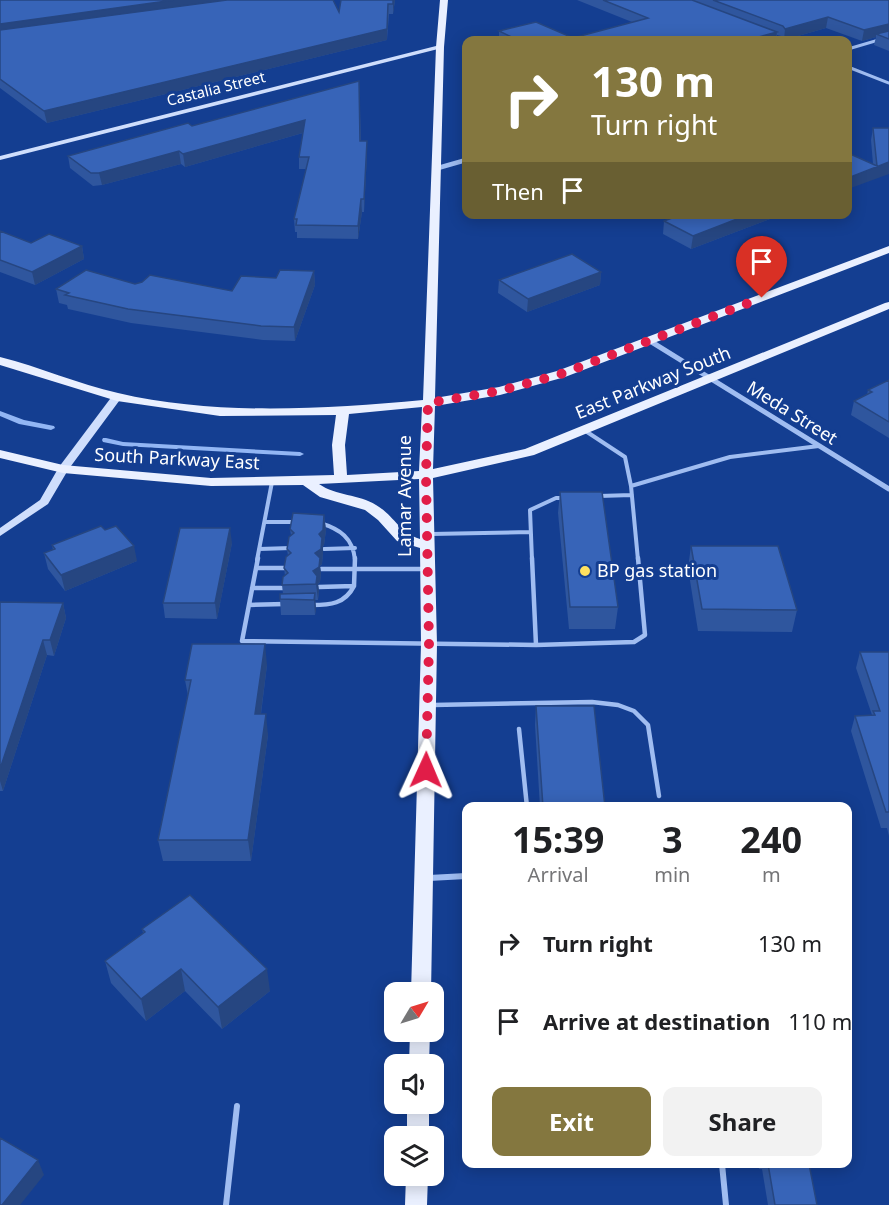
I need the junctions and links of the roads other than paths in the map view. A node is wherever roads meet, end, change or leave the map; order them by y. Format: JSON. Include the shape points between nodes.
{"nodes":[{"id":1,"x":444,"y":0,"type":"edge"},
{"id":2,"x":889,"y":37,"type":"edge"},
{"id":3,"x":440,"y":47,"type":"junction"},
{"id":4,"x":852,"y":48,"type":"edge"},
{"id":5,"x":852,"y":69,"type":"edge"},
{"id":6,"x":889,"y":83,"type":"edge"},
{"id":7,"x":0,"y":158,"type":"edge"},
{"id":8,"x":462,"y":161,"type":"edge"},
{"id":9,"x":438,"y":168,"type":"junction"},
{"id":10,"x":889,"y":249,"type":"edge"},
{"id":11,"x":889,"y":305,"type":"edge"},
{"id":12,"x":650,"y":341,"type":"junction"},
{"id":13,"x":0,"y":361,"type":"edge"},
{"id":14,"x":711,"y":379,"type":"junction"},
{"id":15,"x":117,"y":397,"type":"junction"},
{"id":16,"x":428,"y":403,"type":"junction"},
{"id":17,"x":343,"y":411,"type":"junction"},
{"id":18,"x":584,"y":430,"type":"junction"},
{"id":19,"x":819,"y":446,"type":"junction"},
{"id":20,"x":0,"y":454,"type":"edge"},
{"id":21,"x":63,"y":469,"type":"junction"},
{"id":22,"x":426,"y":475,"type":"junction"},
{"id":23,"x":341,"y":478,"type":"junction"},
{"id":24,"x":305,"y":480,"type":"junction"},
{"id":25,"x":272,"y":482,"type":"junction"},
{"id":26,"x":631,"y":486,"type":"junction"},
{"id":27,"x":889,"y":489,"type":"edge"},
{"id":28,"x":632,"y":495,"type":"junction"},
{"id":29,"x":588,"y":497,"type":"edge"},
{"id":30,"x":567,"y":498,"type":"edge"},
{"id":31,"x":265,"y":522,"type":"junction"},
{"id":32,"x":304,"y":522,"type":"edge"},
{"id":33,"x":314,"y":522,"type":"edge"},
{"id":34,"x":530,"y":532,"type":"junction"},
{"id":35,"x":0,"y":533,"type":"edge"},
{"id":36,"x":427,"y":540,"type":"junction"},
{"id":37,"x":291,"y":548,"type":"edge"},
{"id":38,"x":355,"y":548,"type":"junction"},
{"id":39,"x":260,"y":549,"type":"junction"},
{"id":40,"x":324,"y":549,"type":"edge"},
{"id":41,"x":256,"y":568,"type":"junction"},
{"id":42,"x":288,"y":568,"type":"edge"},
{"id":43,"x":321,"y":569,"type":"edge"},
{"id":44,"x":356,"y":569,"type":"junction"},
{"id":45,"x":427,"y":569,"type":"junction"},
{"id":46,"x":354,"y":586,"type":"junction"},
{"id":47,"x":319,"y":587,"type":"edge"},
{"id":48,"x":252,"y":588,"type":"junction"},
{"id":49,"x":285,"y":588,"type":"edge"},
{"id":50,"x":294,"y":604,"type":"edge"},
{"id":51,"x":306,"y":604,"type":"edge"},
{"id":52,"x":249,"y":605,"type":"junction"},
{"id":53,"x":429,"y":644,"type":"junction"},
{"id":54,"x":536,"y":645,"type":"junction"},
{"id":55,"x":427,"y":706,"type":"junction"},
{"id":56,"x":519,"y":729,"type":"dead end"},
{"id":57,"x":659,"y":796,"type":"dead end"},
{"id":58,"x":526,"y":802,"type":"edge"},
{"id":59,"x":462,"y":876,"type":"edge"},
{"id":60,"x":423,"y":878,"type":"junction"},
{"id":61,"x":421,"y":982,"type":"edge"},
{"id":62,"x":237,"y":1106,"type":"dead end"},
{"id":63,"x":722,"y":1168,"type":"edge"},
{"id":64,"x":417,"y":1186,"type":"edge"},
{"id":65,"x":226,"y":1205,"type":"edge"},
{"id":66,"x":416,"y":1205,"type":"edge"},
{"id":67,"x":726,"y":1205,"type":"edge"}],
"edges":[{"from":1,"to":3,"type":"main road","name":"Lamar Avenue"},
{"from":2,"to":4,"type":"street"},
{"from":3,"to":7,"type":"street","name":"Castalia Street"},
{"from":3,"to":9,"type":"main road","name":"Lamar Avenue"},
{"from":5,"to":6,"type":"street"},
{"from":8,"to":9,"type":"street"},
{"from":9,"to":16,"type":"main road","name":"Lamar Avenue"},
{"from":10,"to":12,"type":"main road"},
{"from":11,"to":14,"type":"main road","name":"East Parkway South"},
{"from":12,"to":14,"type":"street","name":"Meda Street"},
{"from":12,"to":16,"type":"main road","via":[[551,377],[500,391]]},
{"from":13,"to":15,"type":"main road"},
{"from":14,"to":18,"type":"main road","name":"East Parkway South"},
{"from":14,"to":19,"type":"street","name":"Meda Street"},
{"from":15,"to":17,"type":"main road","via":[[220,412]]},
{"from":15,"to":21,"type":"street"},
{"from":16,"to":17,"type":"main road"},
{"from":16,"to":22,"type":"main road","name":"Lamar Avenue"},
{"from":17,"to":23,"type":"main road","via":[[338,442]]},
{"from":18,"to":22,"type":"main road","name":"East Parkway South","via":[[529,452]]},
{"from":18,"to":26,"type":"lane","via":[[625,456]]},
{"from":19,"to":26,"type":"lane","via":[[730,457]]},
{"from":19,"to":27,"type":"street","name":"Meda Street"},
{"from":20,"to":21,"type":"main road","name":"South Parkway East"},
{"from":21,"to":25,"type":"main road","name":"South Parkway East","via":[[212,482]]},
{"from":21,"to":35,"type":"street","via":[[44,502]]},
{"from":22,"to":23,"type":"main road","name":"South Parkway East"},
{"from":22,"to":36,"type":"main road","name":"Lamar Avenue"},
{"from":23,"to":24,"type":"main road","name":"South Parkway East"},
{"from":24,"to":25,"type":"main road","name":"South Parkway East"},
{"from":24,"to":36,"type":"main road","via":[[325,494],[370,507],[402,538]]},
{"from":25,"to":31,"type":"lane"},
{"from":26,"to":28,"type":"lane"},
{"from":28,"to":29,"type":"lane"},
{"from":28,"to":54,"type":"lane","via":[[645,635],[634,642]]},
{"from":30,"to":34,"type":"lane","via":[[556,498],[530,510]]},
{"from":31,"to":32,"type":"lane"},
{"from":31,"to":39,"type":"lane"},
{"from":33,"to":38,"type":"lane","via":[[350,539]]},
{"from":34,"to":36,"type":"lane"},
{"from":34,"to":54,"type":"lane"},
{"from":36,"to":45,"type":"main road","name":"Lamar Avenue"},
{"from":37,"to":39,"type":"lane"},
{"from":38,"to":40,"type":"lane"},
{"from":38,"to":44,"type":"lane"},
{"from":39,"to":41,"type":"lane"},
{"from":41,"to":42,"type":"lane"},
{"from":41,"to":48,"type":"lane"},
{"from":43,"to":44,"type":"lane"},
{"from":44,"to":45,"type":"lane"},
{"from":44,"to":46,"type":"lane"},
{"from":45,"to":53,"type":"main road","name":"Lamar Avenue"},
{"from":46,"to":47,"type":"lane"},
{"from":46,"to":51,"type":"lane","via":[[344,601]]},
{"from":48,"to":49,"type":"lane"},
{"from":48,"to":52,"type":"lane"},
{"from":50,"to":52,"type":"lane"},
{"from":52,"to":53,"type":"lane","via":[[242,641]]},
{"from":53,"to":54,"type":"lane"},
{"from":53,"to":55,"type":"main road","name":"Lamar Avenue"},
{"from":55,"to":57,"type":"lane","via":[[592,702],[634,711],[648,725]]},
{"from":55,"to":60,"type":"main road","name":"Lamar Avenue"},
{"from":56,"to":58,"type":"lane"},
{"from":59,"to":60,"type":"lane"},
{"from":60,"to":61,"type":"main road","name":"Lamar Avenue"},
{"from":62,"to":65,"type":"lane"},
{"from":63,"to":67,"type":"lane"},
{"from":64,"to":66,"type":"main road"}]}
